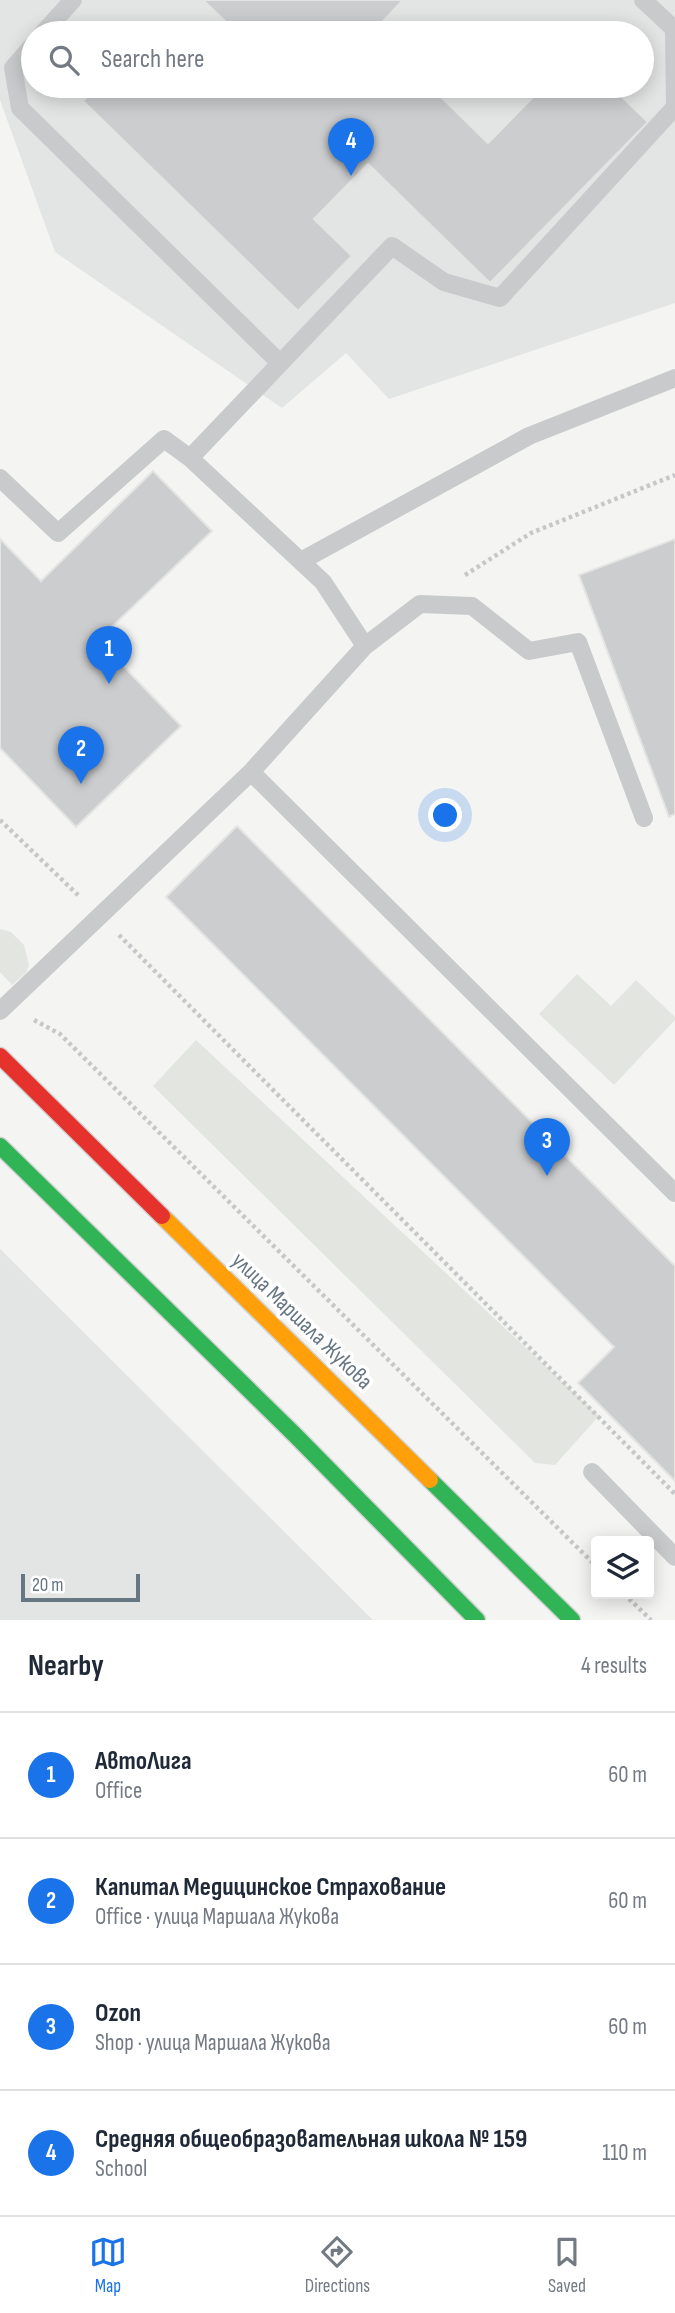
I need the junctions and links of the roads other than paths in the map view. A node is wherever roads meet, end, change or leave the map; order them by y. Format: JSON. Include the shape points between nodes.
{"nodes":[{"id":1,"x":73,"y":0,"type":"edge"},
{"id":2,"x":643,"y":0,"type":"edge"},
{"id":3,"x":54,"y":21,"type":"edge"},
{"id":4,"x":21,"y":59,"type":"edge"},
{"id":5,"x":280,"y":363,"type":"junction"},
{"id":6,"x":675,"y":378,"type":"edge"},
{"id":7,"x":190,"y":457,"type":"junction"},
{"id":8,"x":0,"y":478,"type":"edge"},
{"id":9,"x":301,"y":561,"type":"junction"},
{"id":10,"x":365,"y":646,"type":"junction"},
{"id":11,"x":251,"y":772,"type":"junction"},
{"id":12,"x":644,"y":818,"type":"dead end"},
{"id":13,"x":3,"y":1008,"type":"edge"},
{"id":14,"x":0,"y":1056,"type":"edge"},
{"id":15,"x":0,"y":1146,"type":"edge"},
{"id":16,"x":675,"y":1194,"type":"edge"},
{"id":17,"x":592,"y":1472,"type":"dead end"},
{"id":18,"x":675,"y":1557,"type":"edge"},
{"id":19,"x":477,"y":1620,"type":"edge"},
{"id":20,"x":572,"y":1620,"type":"edge"}],
"edges":[{"from":1,"to":3,"type":"lane"},
{"from":2,"to":5,"type":"lane","via":[[674,29],[675,107],[500,298],[444,282],[392,246]]},
{"from":4,"to":5,"type":"lane","via":[[13,68],[20,108]]},
{"from":5,"to":7,"type":"lane"},
{"from":6,"to":9,"type":"lane","via":[[529,436]]},
{"from":7,"to":8,"type":"lane","via":[[164,439],[58,533]]},
{"from":7,"to":9,"type":"lane"},
{"from":9,"to":10,"type":"lane","via":[[323,582]]},
{"from":10,"to":11,"type":"lane"},
{"from":10,"to":12,"type":"lane","via":[[420,604],[472,606],[529,651],[578,642]]},
{"from":11,"to":13,"type":"lane"},
{"from":11,"to":16,"type":"lane"},
{"from":14,"to":20,"type":"main road","name":"улица Маршала Жукова"},
{"from":15,"to":19,"type":"main road"},
{"from":17,"to":18,"type":"lane"}]}
